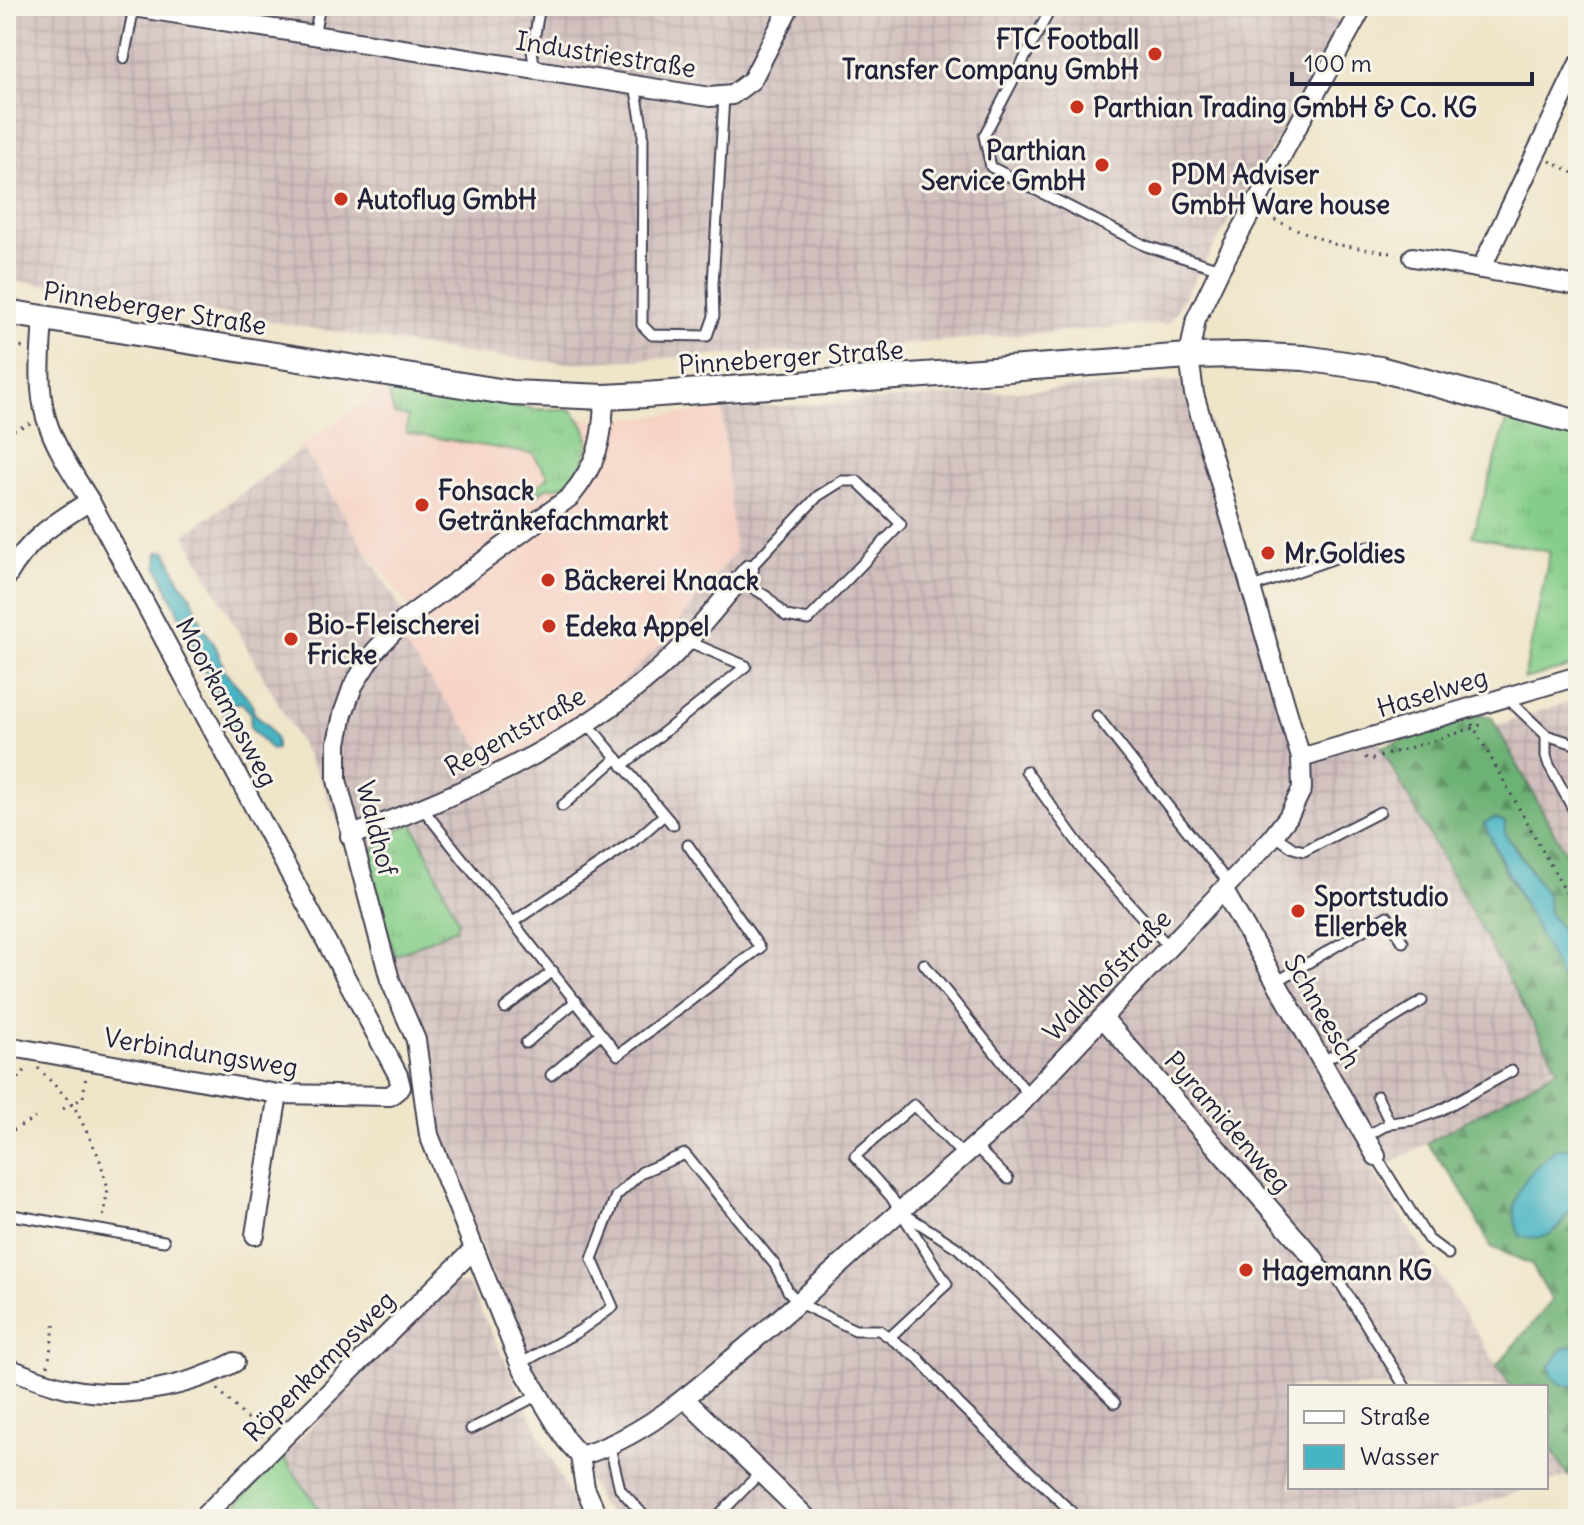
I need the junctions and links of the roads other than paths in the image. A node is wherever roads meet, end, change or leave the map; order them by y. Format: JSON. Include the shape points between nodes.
{"nodes":[{"id":1,"x":127,"y":6,"type":"edge"},
{"id":2,"x":320,"y":6,"type":"edge"},
{"id":3,"x":540,"y":6,"type":"edge"},
{"id":4,"x":790,"y":6,"type":"edge"},
{"id":5,"x":1052,"y":6,"type":"edge"},
{"id":6,"x":134,"y":7,"type":"edge"},
{"id":7,"x":1357,"y":8,"type":"edge"},
{"id":8,"x":314,"y":35,"type":"junction"},
{"id":9,"x":124,"y":58,"type":"dead end"},
{"id":10,"x":1578,"y":65,"type":"edge"},
{"id":11,"x":535,"y":70,"type":"junction"},
{"id":12,"x":635,"y":85,"type":"junction"},
{"id":13,"x":724,"y":96,"type":"junction"},
{"id":14,"x":1413,"y":257,"type":"road end"},
{"id":15,"x":1220,"y":269,"type":"junction"},
{"id":16,"x":1481,"y":269,"type":"junction"},
{"id":17,"x":1578,"y":286,"type":"edge"},
{"id":18,"x":6,"y":312,"type":"edge"},
{"id":19,"x":43,"y":319,"type":"junction"},
{"id":20,"x":1189,"y":356,"type":"junction"},
{"id":21,"x":604,"y":397,"type":"junction"},
{"id":22,"x":1578,"y":423,"type":"edge"},
{"id":23,"x":90,"y":501,"type":"junction"},
{"id":24,"x":1369,"y":546,"type":"dead end"},
{"id":25,"x":744,"y":574,"type":"junction"},
{"id":26,"x":6,"y":578,"type":"edge"},
{"id":27,"x":1250,"y":588,"type":"junction"},
{"id":28,"x":687,"y":641,"type":"junction"},
{"id":29,"x":1578,"y":676,"type":"edge"},
{"id":30,"x":1506,"y":697,"type":"junction"},
{"id":31,"x":1097,"y":716,"type":"dead end"},
{"id":32,"x":588,"y":724,"type":"junction"},
{"id":33,"x":1546,"y":735,"type":"junction"},
{"id":34,"x":1578,"y":745,"type":"edge"},
{"id":35,"x":1301,"y":758,"type":"junction"},
{"id":36,"x":619,"y":762,"type":"junction"},
{"id":37,"x":1026,"y":771,"type":"dead end"},
{"id":38,"x":562,"y":806,"type":"dead end"},
{"id":39,"x":423,"y":809,"type":"junction"},
{"id":40,"x":1380,"y":812,"type":"dead end"},
{"id":41,"x":664,"y":815,"type":"junction"},
{"id":42,"x":1578,"y":818,"type":"edge"},
{"id":43,"x":673,"y":825,"type":"dead end"},
{"id":44,"x":1274,"y":835,"type":"junction"},
{"id":45,"x":350,"y":836,"type":"junction"},
{"id":46,"x":688,"y":845,"type":"dead end"},
{"id":47,"x":1227,"y":888,"type":"junction"},
{"id":48,"x":513,"y":922,"type":"junction"},
{"id":49,"x":1403,"y":942,"type":"dead end"},
{"id":50,"x":1169,"y":947,"type":"junction"},
{"id":51,"x":924,"y":964,"type":"dead end"},
{"id":52,"x":553,"y":971,"type":"junction"},
{"id":53,"x":1276,"y":982,"type":"junction"},
{"id":54,"x":576,"y":1001,"type":"junction"},
{"id":55,"x":1422,"y":1001,"type":"dead end"},
{"id":56,"x":505,"y":1008,"type":"dead end"},
{"id":57,"x":1103,"y":1018,"type":"junction"},
{"id":58,"x":600,"y":1034,"type":"junction"},
{"id":59,"x":526,"y":1043,"type":"dead end"},
{"id":60,"x":6,"y":1046,"type":"edge"},
{"id":61,"x":1322,"y":1062,"type":"junction"},
{"id":62,"x":1512,"y":1071,"type":"dead end"},
{"id":63,"x":551,"y":1075,"type":"dead end"},
{"id":64,"x":278,"y":1094,"type":"junction"},
{"id":65,"x":1028,"y":1094,"type":"junction"},
{"id":66,"x":390,"y":1096,"type":"joint"},
{"id":67,"x":1377,"y":1096,"type":"dead end"},
{"id":68,"x":1390,"y":1123,"type":"junction"},
{"id":69,"x":1365,"y":1137,"type":"junction"},
{"id":70,"x":970,"y":1151,"type":"junction"},
{"id":71,"x":1376,"y":1156,"type":"joint"},
{"id":72,"x":1008,"y":1179,"type":"dead end"},
{"id":73,"x":900,"y":1211,"type":"junction"},
{"id":74,"x":6,"y":1214,"type":"edge"},
{"id":75,"x":255,"y":1235,"type":"dead end"},
{"id":76,"x":164,"y":1241,"type":"dead end"},
{"id":77,"x":473,"y":1250,"type":"junction"},
{"id":78,"x":1448,"y":1254,"type":"dead end"},
{"id":79,"x":1315,"y":1260,"type":"joint"},
{"id":80,"x":799,"y":1303,"type":"junction"},
{"id":81,"x":890,"y":1337,"type":"junction"},
{"id":82,"x":235,"y":1362,"type":"dead end"},
{"id":83,"x":520,"y":1364,"type":"junction"},
{"id":84,"x":6,"y":1367,"type":"edge"},
{"id":85,"x":1401,"y":1385,"type":"edge"},
{"id":86,"x":539,"y":1395,"type":"junction"},
{"id":87,"x":685,"y":1399,"type":"junction"},
{"id":88,"x":1115,"y":1403,"type":"dead end"},
{"id":89,"x":471,"y":1429,"type":"dead end"},
{"id":90,"x":610,"y":1447,"type":"junction"},
{"id":91,"x":580,"y":1456,"type":"junction"},
{"id":92,"x":760,"y":1473,"type":"junction"},
{"id":93,"x":201,"y":1519,"type":"edge"},
{"id":94,"x":599,"y":1519,"type":"edge"},
{"id":95,"x":647,"y":1519,"type":"edge"},
{"id":96,"x":715,"y":1519,"type":"edge"},
{"id":97,"x":808,"y":1519,"type":"edge"},
{"id":98,"x":1079,"y":1519,"type":"edge"}],
"edges":[{"from":1,"to":6,"type":"street","name":"Industriestraße"},
{"from":2,"to":8,"type":"lane"},
{"from":3,"to":11,"type":"lane","via":[[532,51]]},
{"from":4,"to":13,"type":"street","name":"Industriestraße","via":[[752,80]]},
{"from":5,"to":15,"type":"lane","via":[[984,136],[991,167],[1146,246]]},
{"from":6,"to":8,"type":"street","name":"Industriestraße"},
{"from":6,"to":9,"type":"lane"},
{"from":7,"to":15,"type":"street","name":"Waldhofstraße"},
{"from":8,"to":11,"type":"street","name":"Industriestraße"},
{"from":10,"to":16,"type":"street"},
{"from":11,"to":12,"type":"street","name":"Industriestraße"},
{"from":12,"to":13,"type":"street","name":"Industriestraße"},
{"from":12,"to":13,"type":"lane","via":[[643,131],[642,325],[652,335],[707,336],[714,316]]},
{"from":14,"to":16,"type":"street"},
{"from":15,"to":20,"type":"street","name":"Waldhofstraße","via":[[1196,319]]},
{"from":16,"to":17,"type":"street"},
{"from":18,"to":19,"type":"main road","name":"Pinneberger Straße"},
{"from":19,"to":21,"type":"main road","name":"Pinneberger Straße","via":[[512,393]]},
{"from":19,"to":23,"type":"street","name":"Moorkampsweg","via":[[45,417]]},
{"from":20,"to":21,"type":"main road","name":"Pinneberger Straße"},
{"from":20,"to":22,"type":"main road","name":"Pinneberger Straße","via":[[1304,358],[1380,369]]},
{"from":20,"to":27,"type":"street","name":"Waldhofstraße","via":[[1191,385]]},
{"from":21,"to":45,"type":"street","name":"Waldhof","via":[[596,458],[570,497],[405,619],[375,651],[353,686],[337,743],[337,780]]},
{"from":23,"to":26,"type":"street","via":[[20,553]]},
{"from":23,"to":66,"type":"street","name":"Moorkampsweg","via":[[398,1075],[401,1087]]},
{"from":24,"to":27,"type":"lane"},
{"from":25,"to":25,"type":"lane","via":[[786,616],[808,620],[901,524],[857,481],[842,481],[818,496]]},
{"from":25,"to":28,"type":"street","name":"Regentstraße"},
{"from":27,"to":35,"type":"street","name":"Waldhofstraße"},
{"from":28,"to":32,"type":"street","name":"Regentstraße"},
{"from":28,"to":36,"type":"lane","via":[[746,666]]},
{"from":29,"to":30,"type":"street","name":"Haselweg"},
{"from":30,"to":33,"type":"lane"},
{"from":30,"to":35,"type":"street","name":"Haselweg"},
{"from":31,"to":47,"type":"lane"},
{"from":32,"to":36,"type":"lane"},
{"from":32,"to":39,"type":"street","name":"Regentstraße"},
{"from":33,"to":34,"type":"lane"},
{"from":33,"to":42,"type":"lane","via":[[1549,765]]},
{"from":35,"to":44,"type":"street","name":"Waldhofstraße","via":[[1302,789]]},
{"from":36,"to":38,"type":"lane"},
{"from":36,"to":41,"type":"lane"},
{"from":37,"to":50,"type":"lane","via":[[1091,861]]},
{"from":39,"to":45,"type":"street","name":"Regentstraße"},
{"from":39,"to":48,"type":"lane"},
{"from":40,"to":44,"type":"lane","via":[[1304,851]]},
{"from":41,"to":43,"type":"lane"},
{"from":41,"to":48,"type":"lane"},
{"from":44,"to":47,"type":"street","name":"Waldhofstraße"},
{"from":45,"to":77,"type":"street","name":"Waldhof","via":[[390,980],[416,1040],[429,1135]]},
{"from":46,"to":58,"type":"lane","via":[[760,948],[618,1055]]},
{"from":47,"to":50,"type":"street","name":"Waldhofstraße"},
{"from":47,"to":53,"type":"street","name":"Schneesch"},
{"from":48,"to":52,"type":"lane"},
{"from":49,"to":53,"type":"lane","via":[[1387,916]]},
{"from":50,"to":57,"type":"street","name":"Waldhofstraße"},
{"from":51,"to":65,"type":"lane"},
{"from":52,"to":54,"type":"lane"},
{"from":52,"to":56,"type":"lane"},
{"from":53,"to":61,"type":"street","name":"Schneesch"},
{"from":54,"to":58,"type":"lane"},
{"from":54,"to":59,"type":"lane"},
{"from":55,"to":61,"type":"lane"},
{"from":57,"to":65,"type":"street","name":"Waldhofstraße"},
{"from":57,"to":79,"type":"street","name":"Pyramidenweg"},
{"from":58,"to":63,"type":"lane"},
{"from":60,"to":64,"type":"street","name":"Verbindungsweg"},
{"from":61,"to":69,"type":"street","name":"Schneesch"},
{"from":62,"to":68,"type":"lane","via":[[1439,1111]]},
{"from":64,"to":66,"type":"street","name":"Verbindungsweg"},
{"from":64,"to":75,"type":"street"},
{"from":65,"to":70,"type":"street","name":"Waldhofstraße"},
{"from":67,"to":68,"type":"lane"},
{"from":68,"to":69,"type":"lane"},
{"from":69,"to":71,"type":"street","name":"Schneesch"},
{"from":70,"to":72,"type":"lane"},
{"from":70,"to":73,"type":"street","name":"Waldhofstraße"},
{"from":70,"to":73,"type":"lane","via":[[914,1105],[855,1156]]},
{"from":71,"to":78,"type":"lane","via":[[1428,1239]]},
{"from":73,"to":80,"type":"street","name":"Waldhofstraße"},
{"from":73,"to":81,"type":"lane","via":[[947,1284]]},
{"from":73,"to":88,"type":"lane","via":[[959,1249]]},
{"from":74,"to":76,"type":"lane"},
{"from":77,"to":83,"type":"street"},
{"from":77,"to":93,"type":"street","name":"Röpenkampsweg"},
{"from":79,"to":85,"type":"lane","via":[[1336,1276]]},
{"from":80,"to":81,"type":"lane","via":[[855,1330],[879,1330]]},
{"from":80,"to":83,"type":"lane","via":[[775,1265],[685,1154],[642,1172],[616,1196],[592,1259],[613,1307]]},
{"from":80,"to":87,"type":"street","name":"Waldhofstraße"},
{"from":81,"to":98,"type":"lane","via":[[918,1358]]},
{"from":82,"to":84,"type":"street","via":[[205,1376],[113,1392],[73,1389]]},
{"from":83,"to":86,"type":"street"},
{"from":86,"to":89,"type":"lane"},
{"from":86,"to":91,"type":"street"},
{"from":87,"to":90,"type":"street","name":"Waldhofstraße"},
{"from":87,"to":92,"type":"street"},
{"from":90,"to":91,"type":"street","name":"Waldhofstraße"},
{"from":90,"to":95,"type":"lane","via":[[620,1489]]},
{"from":91,"to":94,"type":"street","via":[[585,1488]]},
{"from":92,"to":96,"type":"lane"},
{"from":92,"to":97,"type":"street"}]}
